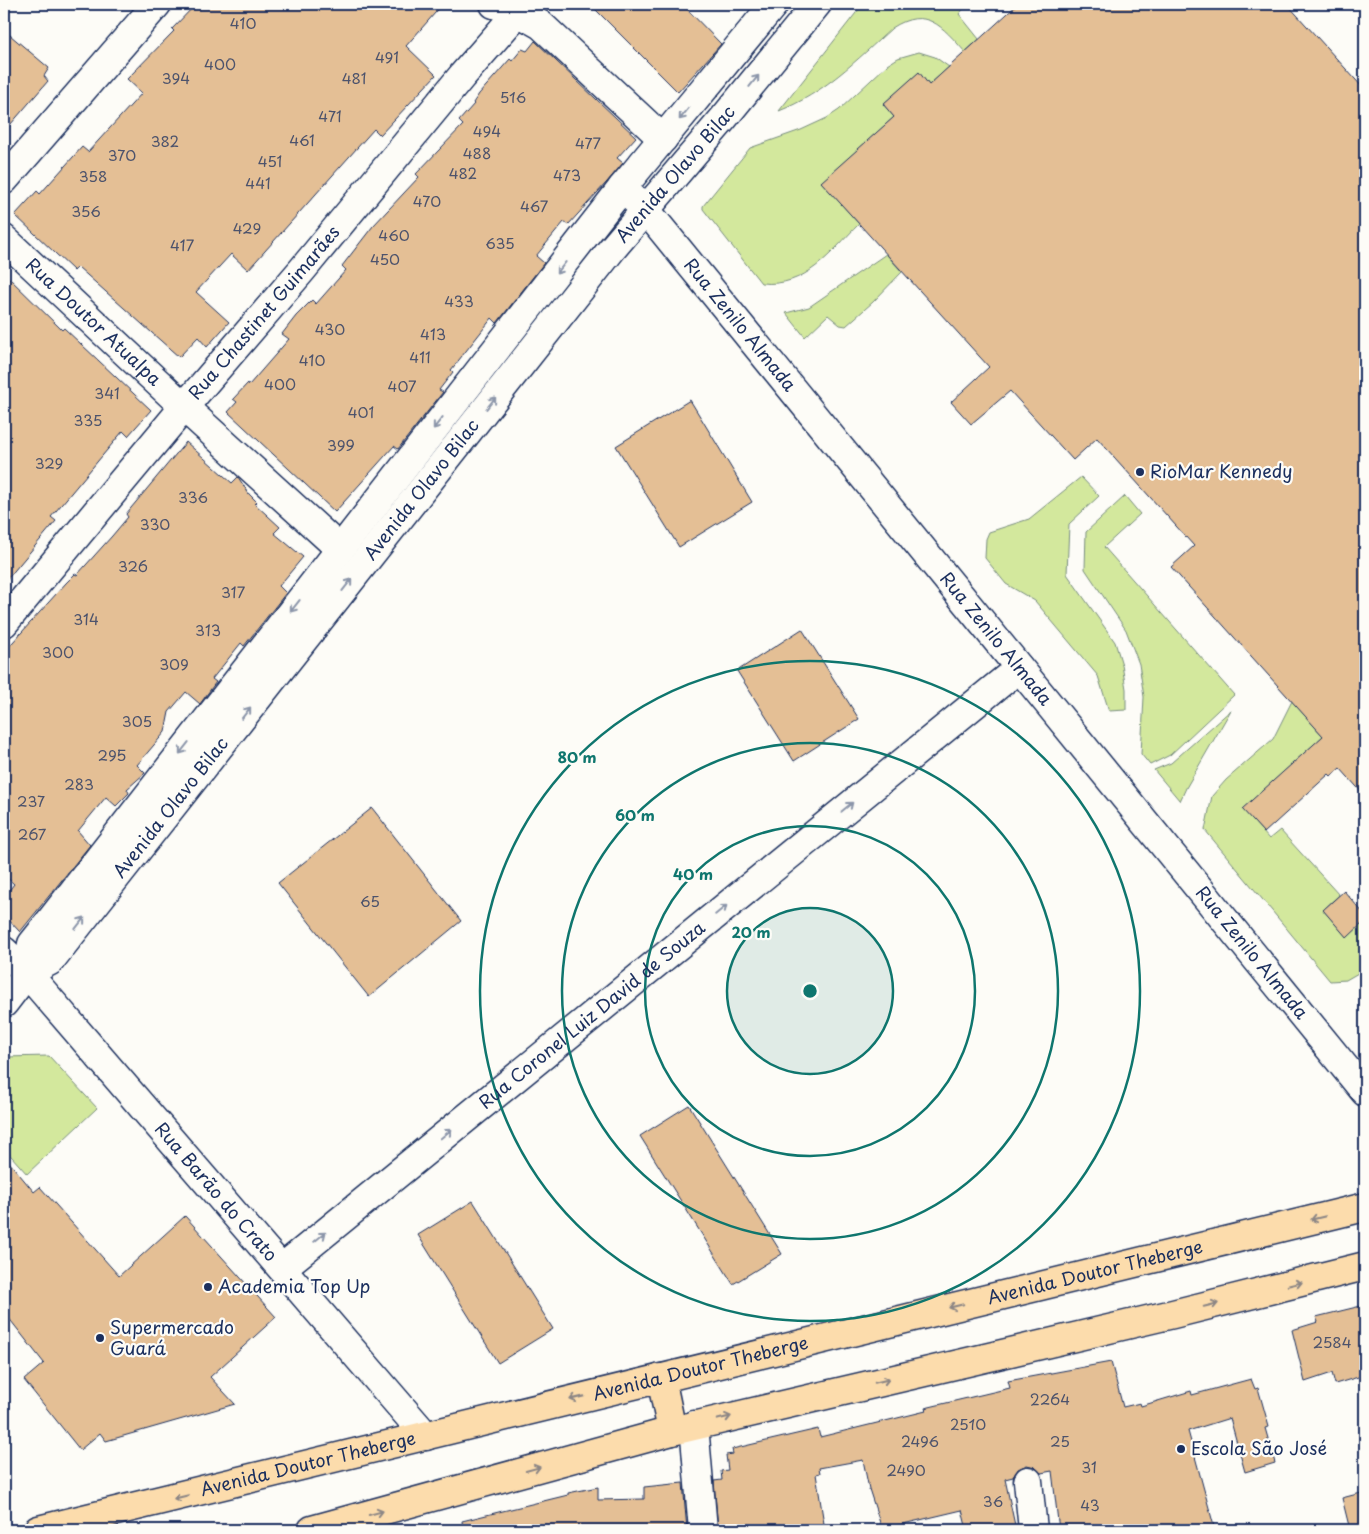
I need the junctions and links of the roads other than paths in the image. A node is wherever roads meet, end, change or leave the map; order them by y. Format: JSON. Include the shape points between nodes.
{"nodes":[{"id":1,"x":157,"y":4,"type":"edge"},
{"id":2,"x":774,"y":4,"type":"edge"},
{"id":3,"x":817,"y":4,"type":"edge"},
{"id":4,"x":512,"y":7,"type":"edge"},
{"id":5,"x":748,"y":36,"type":"junction"},
{"id":6,"x":723,"y":119,"type":"junction"},
{"id":7,"x":663,"y":139,"type":"junction"},
{"id":8,"x":4,"y":180,"type":"edge"},
{"id":9,"x":622,"y":188,"type":"junction"},
{"id":10,"x":646,"y":210,"type":"junction"},
{"id":11,"x":4,"y":238,"type":"edge"},
{"id":12,"x":184,"y":407,"type":"junction"},
{"id":13,"x":340,"y":548,"type":"junction"},
{"id":14,"x":4,"y":623,"type":"edge"},
{"id":15,"x":1018,"y":668,"type":"junction"},
{"id":16,"x":4,"y":951,"type":"edge"},
{"id":17,"x":27,"y":973,"type":"junction"},
{"id":18,"x":4,"y":1003,"type":"edge"},
{"id":19,"x":1365,"y":1092,"type":"edge"},
{"id":20,"x":1365,"y":1207,"type":"edge"},
{"id":21,"x":1365,"y":1266,"type":"edge"},
{"id":22,"x":282,"y":1268,"type":"junction"},
{"id":23,"x":661,"y":1378,"type":"junction"},
{"id":24,"x":683,"y":1428,"type":"junction"},
{"id":25,"x":426,"y":1436,"type":"junction"},
{"id":26,"x":1028,"y":1481,"type":"dead end"},
{"id":27,"x":38,"y":1530,"type":"edge"},
{"id":28,"x":312,"y":1530,"type":"edge"},
{"id":29,"x":703,"y":1530,"type":"edge"},
{"id":30,"x":1033,"y":1530,"type":"edge"}],
"edges":[{"from":1,"to":8,"type":"street"},
{"from":2,"to":5,"type":"street","name":"Avenida Olavo Bilac"},
{"from":6,"to":3,"type":"street","name":"Avenida Olavo Bilac","one_way":true},
{"from":4,"to":7,"type":"street","via":[[541,25]]},
{"from":4,"to":12,"type":"street","name":"Rua Chastinet Guimarães","via":[[462,76]]},
{"from":5,"to":6,"type":"street","via":[[715,104],[714,110]]},
{"from":5,"to":7,"type":"street","name":"Avenida Olavo Bilac","one_way":true},
{"from":6,"to":10,"type":"street","name":"Avenida Olavo Bilac"},
{"from":7,"to":9,"type":"street","name":"Avenida Olavo Bilac"},
{"from":9,"to":10,"type":"street","name":"Rua Zenilo Almada"},
{"from":9,"to":13,"type":"street","name":"Avenida Olavo Bilac","one_way":true},
{"from":10,"to":15,"type":"street","name":"Rua Zenilo Almada"},
{"from":17,"to":10,"type":"street","name":"Avenida Olavo Bilac","one_way":true,"via":[[50,961]]},
{"from":11,"to":12,"type":"street","name":"Rua Doutor Atualpa"},
{"from":12,"to":13,"type":"street","name":"Rua Doutor Atualpa"},
{"from":12,"to":14,"type":"street","name":"Rua Chastinet Guimarães"},
{"from":13,"to":17,"type":"street","name":"Avenida Olavo Bilac","one_way":true,"via":[[32,944]]},
{"from":15,"to":19,"type":"street","name":"Rua Zenilo Almada"},
{"from":22,"to":15,"type":"street","name":"Rua Coronel Luiz David de Souza","one_way":true},
{"from":16,"to":17,"type":"street","name":"Rua Barão do Crato"},
{"from":17,"to":18,"type":"street","name":"Avenida Olavo Bilac"},
{"from":17,"to":22,"type":"street","name":"Rua Barão do Crato"},
{"from":20,"to":23,"type":"main road","name":"Avenida Doutor Theberge","one_way":true},
{"from":24,"to":21,"type":"main road","one_way":true,"via":[[1174,1314]]},
{"from":22,"to":25,"type":"street","name":"Rua Barão do Crato"},
{"from":23,"to":24,"type":"main road"},
{"from":23,"to":25,"type":"main road","name":"Avenida Doutor Theberge","one_way":true},
{"from":28,"to":24,"type":"main road","one_way":true},
{"from":24,"to":29,"type":"street"},
{"from":25,"to":27,"type":"main road","name":"Avenida Doutor Theberge","one_way":true},
{"from":26,"to":30,"type":"street"}]}
